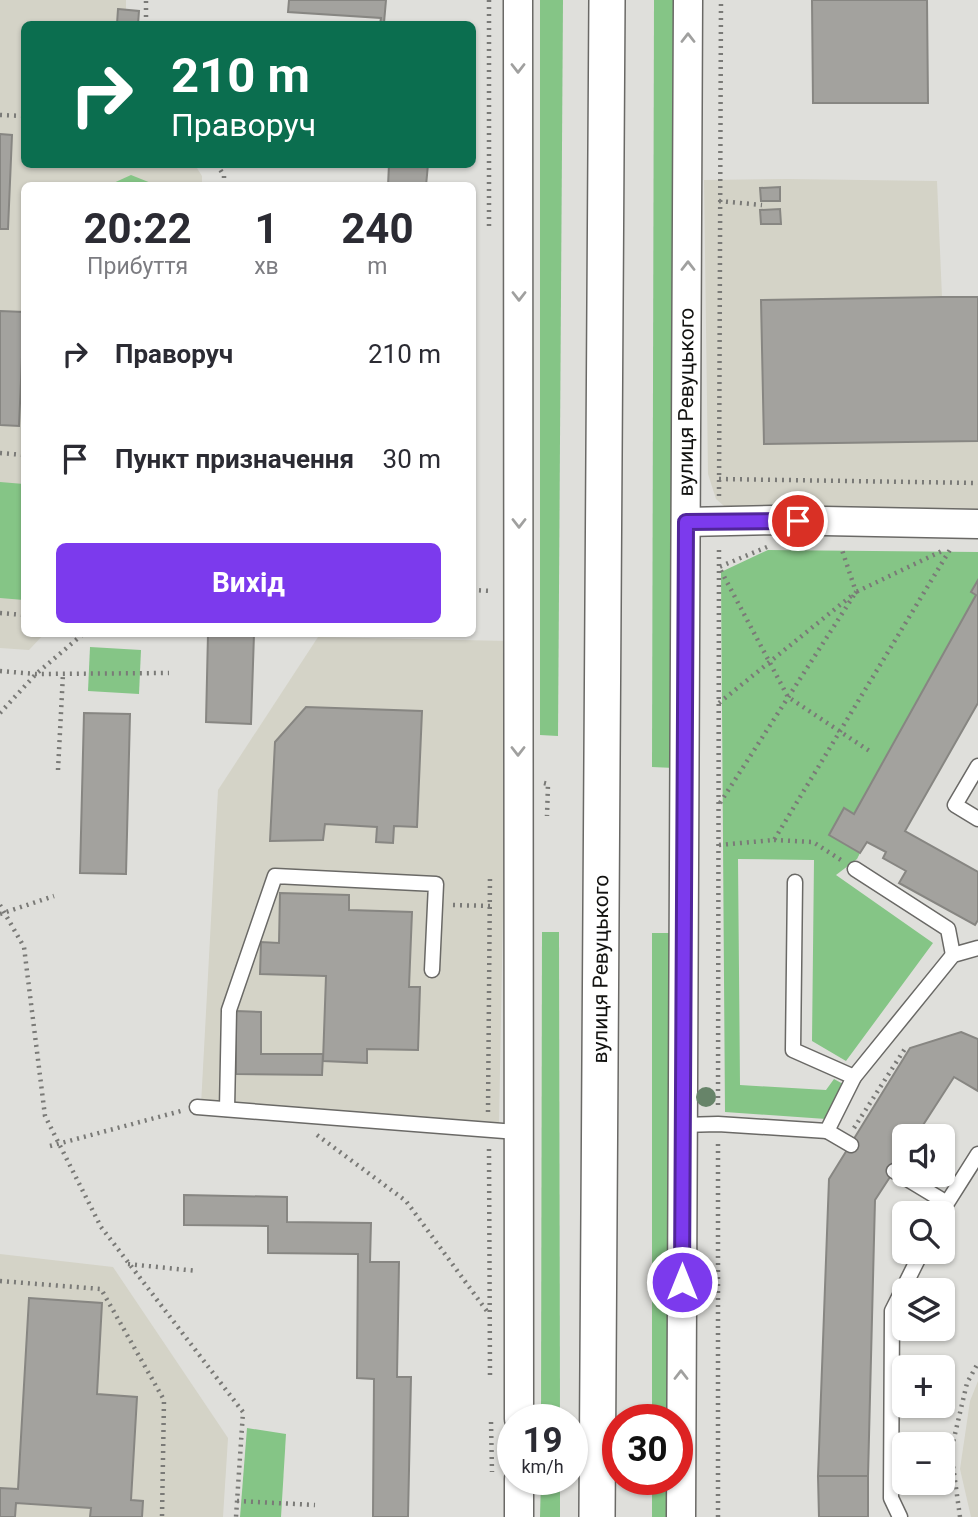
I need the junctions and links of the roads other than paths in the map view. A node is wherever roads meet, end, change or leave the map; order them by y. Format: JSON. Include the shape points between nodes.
{"nodes":[{"id":1,"x":518,"y":0,"type":"edge"},
{"id":2,"x":607,"y":0,"type":"edge"},
{"id":3,"x":688,"y":0,"type":"edge"},
{"id":4,"x":686,"y":522,"type":"junction"},
{"id":5,"x":978,"y":524,"type":"edge"},
{"id":6,"x":978,"y":766,"type":"edge"},
{"id":7,"x":978,"y":819,"type":"edge"},
{"id":8,"x":855,"y":869,"type":"road end"},
{"id":9,"x":795,"y":882,"type":"dead end"},
{"id":10,"x":978,"y":948,"type":"edge"},
{"id":11,"x":953,"y":955,"type":"junction"},
{"id":12,"x":432,"y":970,"type":"dead end"},
{"id":13,"x":854,"y":1077,"type":"junction"},
{"id":14,"x":197,"y":1107,"type":"road end"},
{"id":15,"x":227,"y":1110,"type":"junction"},
{"id":16,"x":682,"y":1125,"type":"junction"},
{"id":17,"x":827,"y":1131,"type":"junction"},
{"id":18,"x":517,"y":1132,"type":"junction"},
{"id":19,"x":851,"y":1145,"type":"dead end"},
{"id":20,"x":978,"y":1154,"type":"edge"},
{"id":21,"x":916,"y":1187,"type":"edge"},
{"id":22,"x":935,"y":1201,"type":"edge"},
{"id":23,"x":948,"y":1201,"type":"edge"},
{"id":24,"x":916,"y":1264,"type":"edge"},
{"id":25,"x":519,"y":1404,"type":"edge"},
{"id":26,"x":519,"y":1495,"type":"edge"},
{"id":27,"x":519,"y":1517,"type":"edge"},
{"id":28,"x":597,"y":1517,"type":"edge"},
{"id":29,"x":681,"y":1517,"type":"edge"},
{"id":30,"x":900,"y":1517,"type":"edge"}],
"edges":[{"from":1,"to":18,"type":"street","one_way":true},
{"from":2,"to":28,"type":"street","name":"вулиця Ревуцького"},
{"from":4,"to":3,"type":"street","name":"вулиця Ревуцького","one_way":true},
{"from":4,"to":5,"type":"street"},
{"from":4,"to":16,"type":"street","name":"вулиця Ревуцького"},
{"from":6,"to":7,"type":"lane","via":[[955,805]]},
{"from":8,"to":11,"type":"lane","via":[[948,929]]},
{"from":9,"to":13,"type":"lane","via":[[793,1050]]},
{"from":10,"to":11,"type":"lane"},
{"from":11,"to":13,"type":"lane"},
{"from":12,"to":15,"type":"lane","via":[[436,884],[275,876],[229,1010]]},
{"from":13,"to":17,"type":"lane"},
{"from":14,"to":15,"type":"lane"},
{"from":15,"to":18,"type":"lane"},
{"from":16,"to":17,"type":"lane"},
{"from":29,"to":16,"type":"street","name":"вулиця Ревуцького","one_way":true},
{"from":17,"to":19,"type":"lane"},
{"from":18,"to":25,"type":"street"},
{"from":20,"to":23,"type":"lane"},
{"from":21,"to":22,"type":"lane"},
{"from":24,"to":30,"type":"lane","via":[[892,1311],[891,1498]]},
{"from":26,"to":27,"type":"street"}]}
